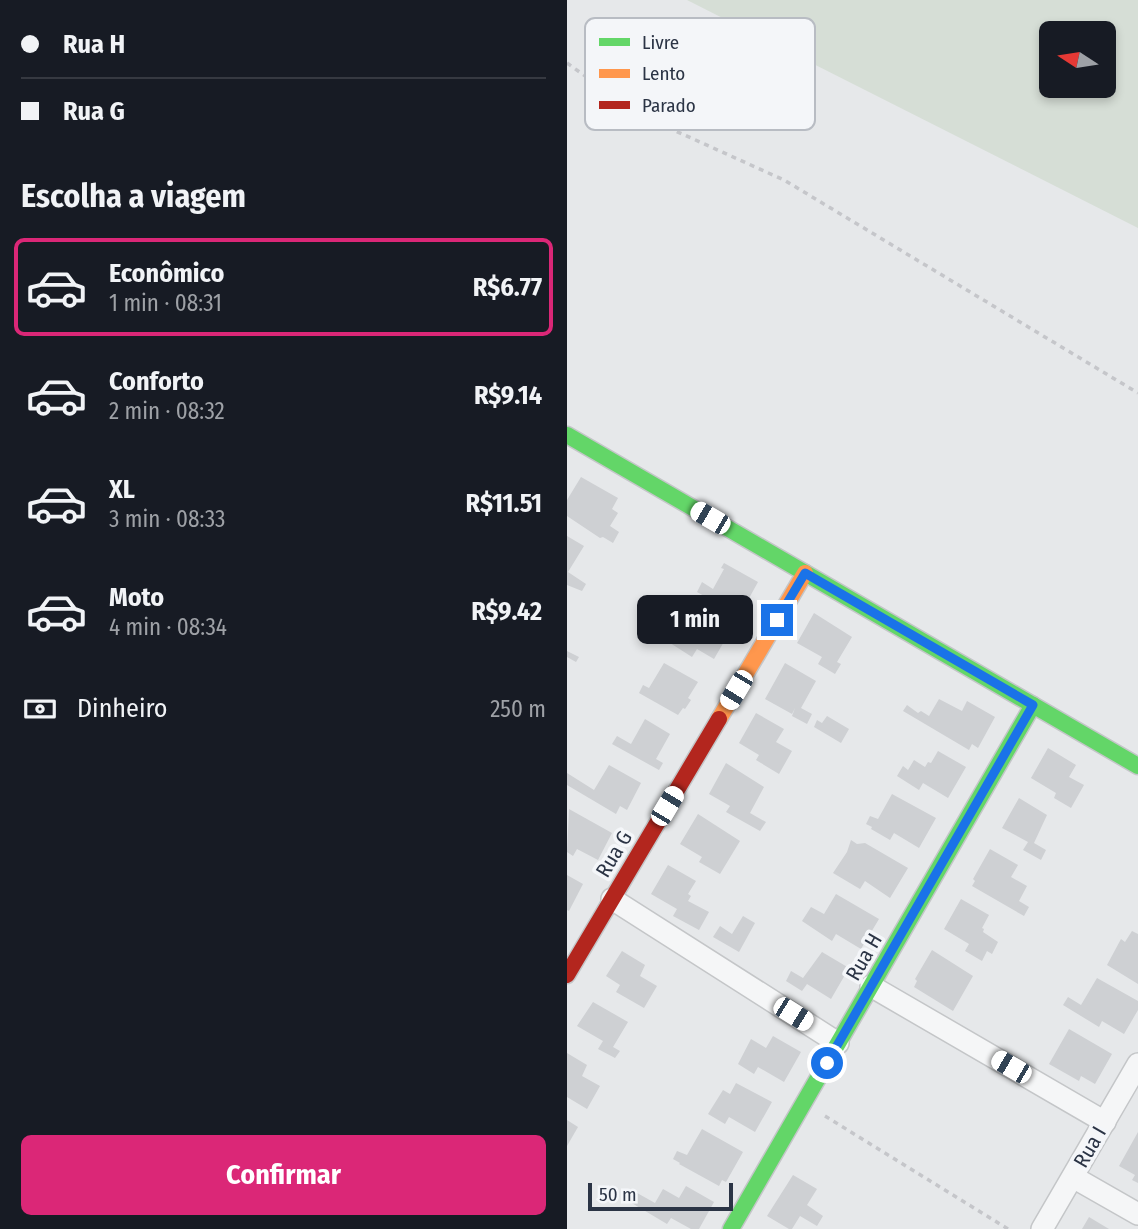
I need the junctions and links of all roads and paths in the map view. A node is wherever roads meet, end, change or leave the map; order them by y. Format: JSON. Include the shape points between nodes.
{"nodes":[{"id":1,"x":567,"y":63,"type":"edge"},
{"id":2,"x":585,"y":76,"type":"edge"},
{"id":3,"x":673,"y":130,"type":"edge"},
{"id":4,"x":1138,"y":393,"type":"edge"},
{"id":5,"x":567,"y":437,"type":"edge"},
{"id":6,"x":805,"y":573,"type":"junction"},
{"id":7,"x":1033,"y":705,"type":"junction"},
{"id":8,"x":1138,"y":766,"type":"edge"},
{"id":9,"x":612,"y":899,"type":"junction"},
{"id":10,"x":567,"y":975,"type":"edge"},
{"id":11,"x":871,"y":986,"type":"junction"},
{"id":12,"x":838,"y":1043,"type":"junction"},
{"id":13,"x":1138,"y":1064,"type":"edge"},
{"id":14,"x":804,"y":1102,"type":"junction"},
{"id":15,"x":1105,"y":1122,"type":"junction"},
{"id":16,"x":1073,"y":1177,"type":"junction"},
{"id":17,"x":1138,"y":1214,"type":"edge"},
{"id":18,"x":730,"y":1229,"type":"edge"},
{"id":19,"x":1008,"y":1229,"type":"edge"},
{"id":20,"x":1042,"y":1229,"type":"edge"}],
"edges":[{"from":1,"to":2,"type":"path"},
{"from":3,"to":4,"type":"path","via":[[784,180]]},
{"from":5,"to":6,"type":"street"},
{"from":6,"to":7,"type":"street"},
{"from":6,"to":9,"type":"street","name":"Rua G"},
{"from":7,"to":8,"type":"street"},
{"from":7,"to":11,"type":"street","name":"Rua H"},
{"from":9,"to":10,"type":"street","name":"Rua G"},
{"from":9,"to":12,"type":"street"},
{"from":11,"to":12,"type":"street","name":"Rua H"},
{"from":11,"to":15,"type":"street"},
{"from":12,"to":14,"type":"street","name":"Rua H"},
{"from":13,"to":15,"type":"street","name":"Rua I"},
{"from":14,"to":18,"type":"street","name":"Rua H"},
{"from":14,"to":19,"type":"path"},
{"from":15,"to":16,"type":"street","name":"Rua I"},
{"from":16,"to":17,"type":"street"},
{"from":16,"to":20,"type":"street","name":"Rua I"}]}
